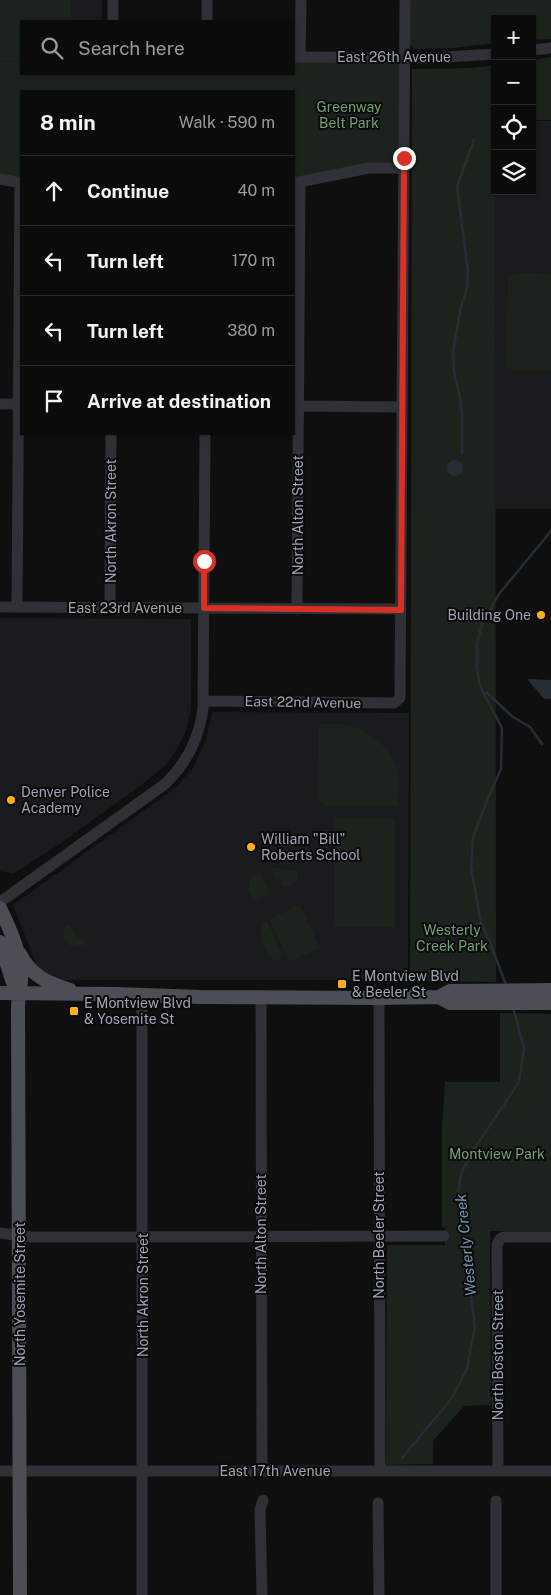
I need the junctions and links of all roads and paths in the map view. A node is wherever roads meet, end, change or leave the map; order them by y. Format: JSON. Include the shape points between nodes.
{"nodes":[{"id":1,"x":113,"y":0,"type":"edge"},
{"id":2,"x":207,"y":0,"type":"edge"},
{"id":3,"x":301,"y":0,"type":"edge"},
{"id":4,"x":405,"y":0,"type":"edge"},
{"id":5,"x":113,"y":20,"type":"edge"},
{"id":6,"x":207,"y":20,"type":"edge"},
{"id":7,"x":491,"y":54,"type":"edge"},
{"id":8,"x":297,"y":57,"type":"edge"},
{"id":9,"x":405,"y":58,"type":"junction"},
{"id":10,"x":404,"y":168,"type":"junction"},
{"id":11,"x":0,"y":180,"type":"edge"},
{"id":12,"x":20,"y":183,"type":"edge"},
{"id":13,"x":297,"y":183,"type":"edge"},
{"id":14,"x":0,"y":404,"type":"edge"},
{"id":15,"x":20,"y":404,"type":"edge"},
{"id":16,"x":298,"y":406,"type":"junction"},
{"id":17,"x":402,"y":407,"type":"junction"},
{"id":18,"x":111,"y":435,"type":"edge"},
{"id":19,"x":205,"y":435,"type":"edge"},
{"id":20,"x":0,"y":607,"type":"edge"},
{"id":21,"x":17,"y":607,"type":"junction"},
{"id":22,"x":110,"y":608,"type":"junction"},
{"id":23,"x":204,"y":608,"type":"junction"},
{"id":24,"x":297,"y":609,"type":"junction"},
{"id":25,"x":401,"y":610,"type":"junction"},
{"id":26,"x":204,"y":701,"type":"junction"},
{"id":27,"x":0,"y":902,"type":"edge"},
{"id":28,"x":0,"y":908,"type":"edge"},
{"id":29,"x":0,"y":942,"type":"edge"},
{"id":30,"x":16,"y":947,"type":"junction"},
{"id":31,"x":551,"y":990,"type":"edge"},
{"id":32,"x":0,"y":994,"type":"edge"},
{"id":33,"x":18,"y":994,"type":"junction"},
{"id":34,"x":83,"y":994,"type":"junction"},
{"id":35,"x":142,"y":996,"type":"junction"},
{"id":36,"x":261,"y":997,"type":"junction"},
{"id":37,"x":521,"y":997,"type":"junction"},
{"id":38,"x":379,"y":998,"type":"junction"},
{"id":39,"x":551,"y":1003,"type":"edge"},
{"id":40,"x":0,"y":1233,"type":"edge"},
{"id":41,"x":20,"y":1235,"type":"junction"},
{"id":42,"x":261,"y":1236,"type":"junction"},
{"id":43,"x":444,"y":1236,"type":"dead end"},
{"id":44,"x":142,"y":1237,"type":"junction"},
{"id":45,"x":378,"y":1237,"type":"junction"},
{"id":46,"x":551,"y":1237,"type":"edge"},
{"id":47,"x":0,"y":1471,"type":"edge"},
{"id":48,"x":20,"y":1471,"type":"junction"},
{"id":49,"x":143,"y":1471,"type":"junction"},
{"id":50,"x":262,"y":1471,"type":"junction"},
{"id":51,"x":380,"y":1471,"type":"junction"},
{"id":52,"x":498,"y":1471,"type":"junction"},
{"id":53,"x":551,"y":1471,"type":"edge"},
{"id":54,"x":263,"y":1500,"type":"dead end"},
{"id":55,"x":496,"y":1501,"type":"dead end"},
{"id":56,"x":378,"y":1503,"type":"dead end"},
{"id":57,"x":20,"y":1595,"type":"edge"},
{"id":58,"x":142,"y":1595,"type":"edge"},
{"id":59,"x":262,"y":1595,"type":"edge"},
{"id":60,"x":378,"y":1595,"type":"edge"},
{"id":61,"x":496,"y":1595,"type":"edge"}],
"edges":[{"from":1,"to":5,"type":"street"},
{"from":2,"to":6,"type":"street"},
{"from":3,"to":8,"type":"street"},
{"from":4,"to":9,"type":"street"},
{"from":7,"to":9,"type":"street","name":"East 26th Avenue"},
{"from":8,"to":9,"type":"street","name":"East 26th Avenue"},
{"from":9,"to":10,"type":"street"},
{"from":10,"to":13,"type":"street","via":[[369,168]]},
{"from":10,"to":17,"type":"street"},
{"from":11,"to":12,"type":"street"},
{"from":12,"to":15,"type":"street"},
{"from":13,"to":16,"type":"street","name":"North Alton Street"},
{"from":14,"to":15,"type":"street"},
{"from":15,"to":21,"type":"street"},
{"from":16,"to":17,"type":"street"},
{"from":16,"to":24,"type":"street","name":"North Alton Street"},
{"from":17,"to":25,"type":"street"},
{"from":18,"to":22,"type":"street","name":"North Akron Street"},
{"from":19,"to":23,"type":"street"},
{"from":20,"to":21,"type":"street","name":"East 23rd Avenue"},
{"from":21,"to":22,"type":"street","name":"East 23rd Avenue"},
{"from":22,"to":23,"type":"street","name":"East 23rd Avenue"},
{"from":23,"to":24,"type":"street","name":"East 23rd Avenue"},
{"from":23,"to":26,"type":"street"},
{"from":24,"to":25,"type":"street","name":"East 23rd Avenue"},
{"from":25,"to":26,"type":"street","name":"East 22nd Avenue","via":[[400,698],[394,703]]},
{"from":26,"to":27,"type":"street","via":[[198,736],[188,757],[165,784]]},
{"from":28,"to":30,"type":"main road"},
{"from":29,"to":33,"type":"main road"},
{"from":30,"to":33,"type":"main road","name":"North Yosemite Street","via":[[20,974]]},
{"from":30,"to":34,"type":"main road","via":[[33,973]]},
{"from":31,"to":37,"type":"main road"},
{"from":32,"to":33,"type":"main road"},
{"from":33,"to":34,"type":"main road"},
{"from":33,"to":41,"type":"main road","name":"North Yosemite Street"},
{"from":34,"to":35,"type":"main road"},
{"from":35,"to":36,"type":"main road"},
{"from":35,"to":44,"type":"street","name":"North Akron Street"},
{"from":36,"to":38,"type":"main road"},
{"from":36,"to":42,"type":"street","name":"North Alton Street"},
{"from":37,"to":38,"type":"main road","via":[[450,1003],[439,997]]},
{"from":37,"to":39,"type":"main road"},
{"from":38,"to":45,"type":"street","name":"North Beeler Street"},
{"from":40,"to":41,"type":"street"},
{"from":41,"to":44,"type":"street"},
{"from":41,"to":48,"type":"main road","name":"North Yosemite Street"},
{"from":42,"to":44,"type":"street"},
{"from":42,"to":45,"type":"street"},
{"from":42,"to":50,"type":"street","name":"North Alton Street"},
{"from":43,"to":45,"type":"street"},
{"from":44,"to":49,"type":"street","name":"North Akron Street"},
{"from":45,"to":51,"type":"street","name":"North Beeler Street"},
{"from":46,"to":52,"type":"street","name":"North Boston Street","via":[[504,1237],[498,1245]]},
{"from":47,"to":48,"type":"street","name":"East 17th Avenue"},
{"from":48,"to":49,"type":"street","name":"East 17th Avenue"},
{"from":48,"to":57,"type":"main road","name":"North Yosemite Street"},
{"from":49,"to":50,"type":"street","name":"East 17th Avenue"},
{"from":49,"to":58,"type":"street","name":"North Akron Street"},
{"from":50,"to":51,"type":"street","name":"East 17th Avenue"},
{"from":51,"to":52,"type":"street","name":"East 17th Avenue"},
{"from":52,"to":53,"type":"street","name":"East 17th Avenue"},
{"from":54,"to":59,"type":"street","via":[[260,1510]]},
{"from":55,"to":61,"type":"street"},
{"from":56,"to":60,"type":"street"}]}
